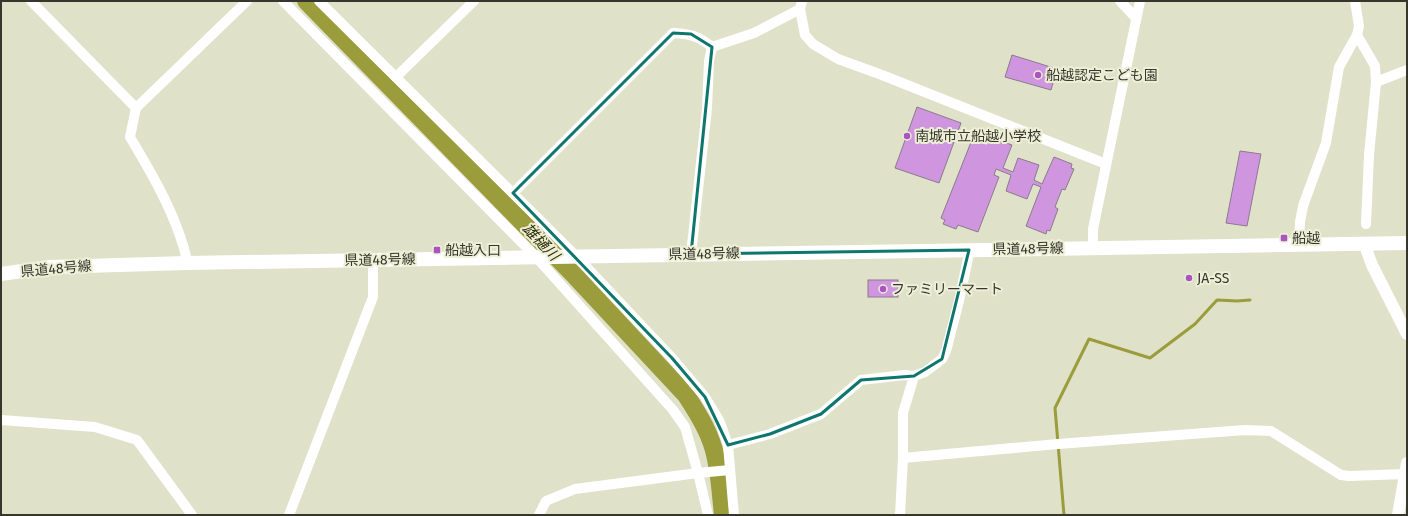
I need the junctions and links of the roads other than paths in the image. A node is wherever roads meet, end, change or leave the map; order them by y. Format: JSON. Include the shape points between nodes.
{"nodes":[{"id":1,"x":31,"y":1,"type":"edge"},
{"id":2,"x":247,"y":1,"type":"edge"},
{"id":3,"x":283,"y":1,"type":"edge"},
{"id":4,"x":319,"y":1,"type":"edge"},
{"id":5,"x":474,"y":1,"type":"edge"},
{"id":6,"x":1120,"y":1,"type":"edge"},
{"id":7,"x":1140,"y":1,"type":"edge"},
{"id":8,"x":1356,"y":1,"type":"edge"},
{"id":9,"x":801,"y":5,"type":"edge"},
{"id":10,"x":1136,"y":18,"type":"junction"},
{"id":11,"x":1358,"y":35,"type":"junction"},
{"id":12,"x":712,"y":47,"type":"junction"},
{"id":13,"x":1407,"y":70,"type":"edge"},
{"id":14,"x":396,"y":77,"type":"junction"},
{"id":15,"x":1376,"y":82,"type":"junction"},
{"id":16,"x":136,"y":108,"type":"junction"},
{"id":17,"x":1106,"y":164,"type":"junction"},
{"id":18,"x":513,"y":193,"type":"junction"},
{"id":19,"x":1366,"y":224,"type":"dead end"},
{"id":20,"x":1364,"y":243,"type":"junction"},
{"id":21,"x":1407,"y":243,"type":"edge"},
{"id":22,"x":1299,"y":244,"type":"junction"},
{"id":23,"x":1093,"y":247,"type":"junction"},
{"id":24,"x":969,"y":250,"type":"junction"},
{"id":25,"x":691,"y":254,"type":"junction"},
{"id":26,"x":540,"y":257,"type":"junction"},
{"id":27,"x":573,"y":257,"type":"junction"},
{"id":28,"x":370,"y":260,"type":"junction"},
{"id":29,"x":188,"y":263,"type":"junction"},
{"id":30,"x":1,"y":274,"type":"edge"},
{"id":31,"x":1407,"y":334,"type":"edge"},
{"id":32,"x":914,"y":376,"type":"junction"},
{"id":33,"x":1,"y":420,"type":"edge"},
{"id":34,"x":728,"y":445,"type":"junction"},
{"id":35,"x":903,"y":458,"type":"junction"},
{"id":36,"x":1406,"y":468,"type":"edge"},
{"id":37,"x":730,"y":470,"type":"junction"},
{"id":38,"x":698,"y":473,"type":"junction"},
{"id":39,"x":192,"y":515,"type":"edge"},
{"id":40,"x":289,"y":515,"type":"edge"},
{"id":41,"x":539,"y":515,"type":"edge"},
{"id":42,"x":708,"y":515,"type":"edge"},
{"id":43,"x":734,"y":515,"type":"edge"},
{"id":44,"x":900,"y":515,"type":"edge"},
{"id":45,"x":1398,"y":515,"type":"edge"}],
"edges":[{"from":1,"to":16,"type":"street"},
{"from":2,"to":16,"type":"street"},
{"from":3,"to":26,"type":"street"},
{"from":4,"to":14,"type":"street"},
{"from":5,"to":14,"type":"street"},
{"from":6,"to":10,"type":"street"},
{"from":7,"to":10,"type":"street"},
{"from":8,"to":11,"type":"street"},
{"from":9,"to":12,"type":"street","via":[[754,34]]},
{"from":9,"to":17,"type":"street","via":[[805,35],[838,59]]},
{"from":10,"to":17,"type":"street"},
{"from":11,"to":15,"type":"street","via":[[1375,66]]},
{"from":11,"to":22,"type":"street","via":[[1339,67],[1326,143],[1303,206]]},
{"from":12,"to":18,"type":"street","via":[[691,34],[673,33]]},
{"from":12,"to":25,"type":"street"},
{"from":13,"to":15,"type":"street"},
{"from":14,"to":18,"type":"street"},
{"from":15,"to":19,"type":"street"},
{"from":16,"to":29,"type":"street","via":[[130,137],[162,193],[175,222]]},
{"from":17,"to":23,"type":"street","via":[[1093,229]]},
{"from":18,"to":27,"type":"street"},
{"from":20,"to":21,"type":"main road","name":"県道48号線"},
{"from":20,"to":22,"type":"main road","name":"県道48号線"},
{"from":20,"to":31,"type":"street","via":[[1372,266]]},
{"from":22,"to":23,"type":"main road","name":"県道48号線"},
{"from":23,"to":24,"type":"main road","name":"県道48号線"},
{"from":24,"to":25,"type":"main road","name":"県道48号線"},
{"from":24,"to":32,"type":"street","via":[[946,351],[942,359],[925,372]]},
{"from":25,"to":27,"type":"main road","name":"県道48号線"},
{"from":26,"to":27,"type":"main road","name":"県道48号線"},
{"from":26,"to":28,"type":"main road","name":"県道48号線"},
{"from":26,"to":38,"type":"street","via":[[674,410],[685,427]]},
{"from":27,"to":34,"type":"street","via":[[672,358],[705,397],[719,420]]},
{"from":28,"to":29,"type":"main road","name":"県道48号線"},
{"from":28,"to":40,"type":"street","via":[[373,268],[373,297]]},
{"from":29,"to":30,"type":"main road","name":"県道48号線","via":[[50,267]]},
{"from":32,"to":34,"type":"street","via":[[861,380],[821,414],[770,434]]},
{"from":32,"to":35,"type":"street","via":[[903,413]]},
{"from":33,"to":39,"type":"street","via":[[95,427],[137,440]]},
{"from":34,"to":37,"type":"street"},
{"from":35,"to":36,"type":"street","via":[[1245,430],[1271,431],[1341,475]]},
{"from":35,"to":44,"type":"street"},
{"from":36,"to":45,"type":"street"},
{"from":37,"to":38,"type":"street"},
{"from":37,"to":43,"type":"street"},
{"from":38,"to":41,"type":"street","via":[[575,489],[546,501]]},
{"from":38,"to":42,"type":"street"}]}
